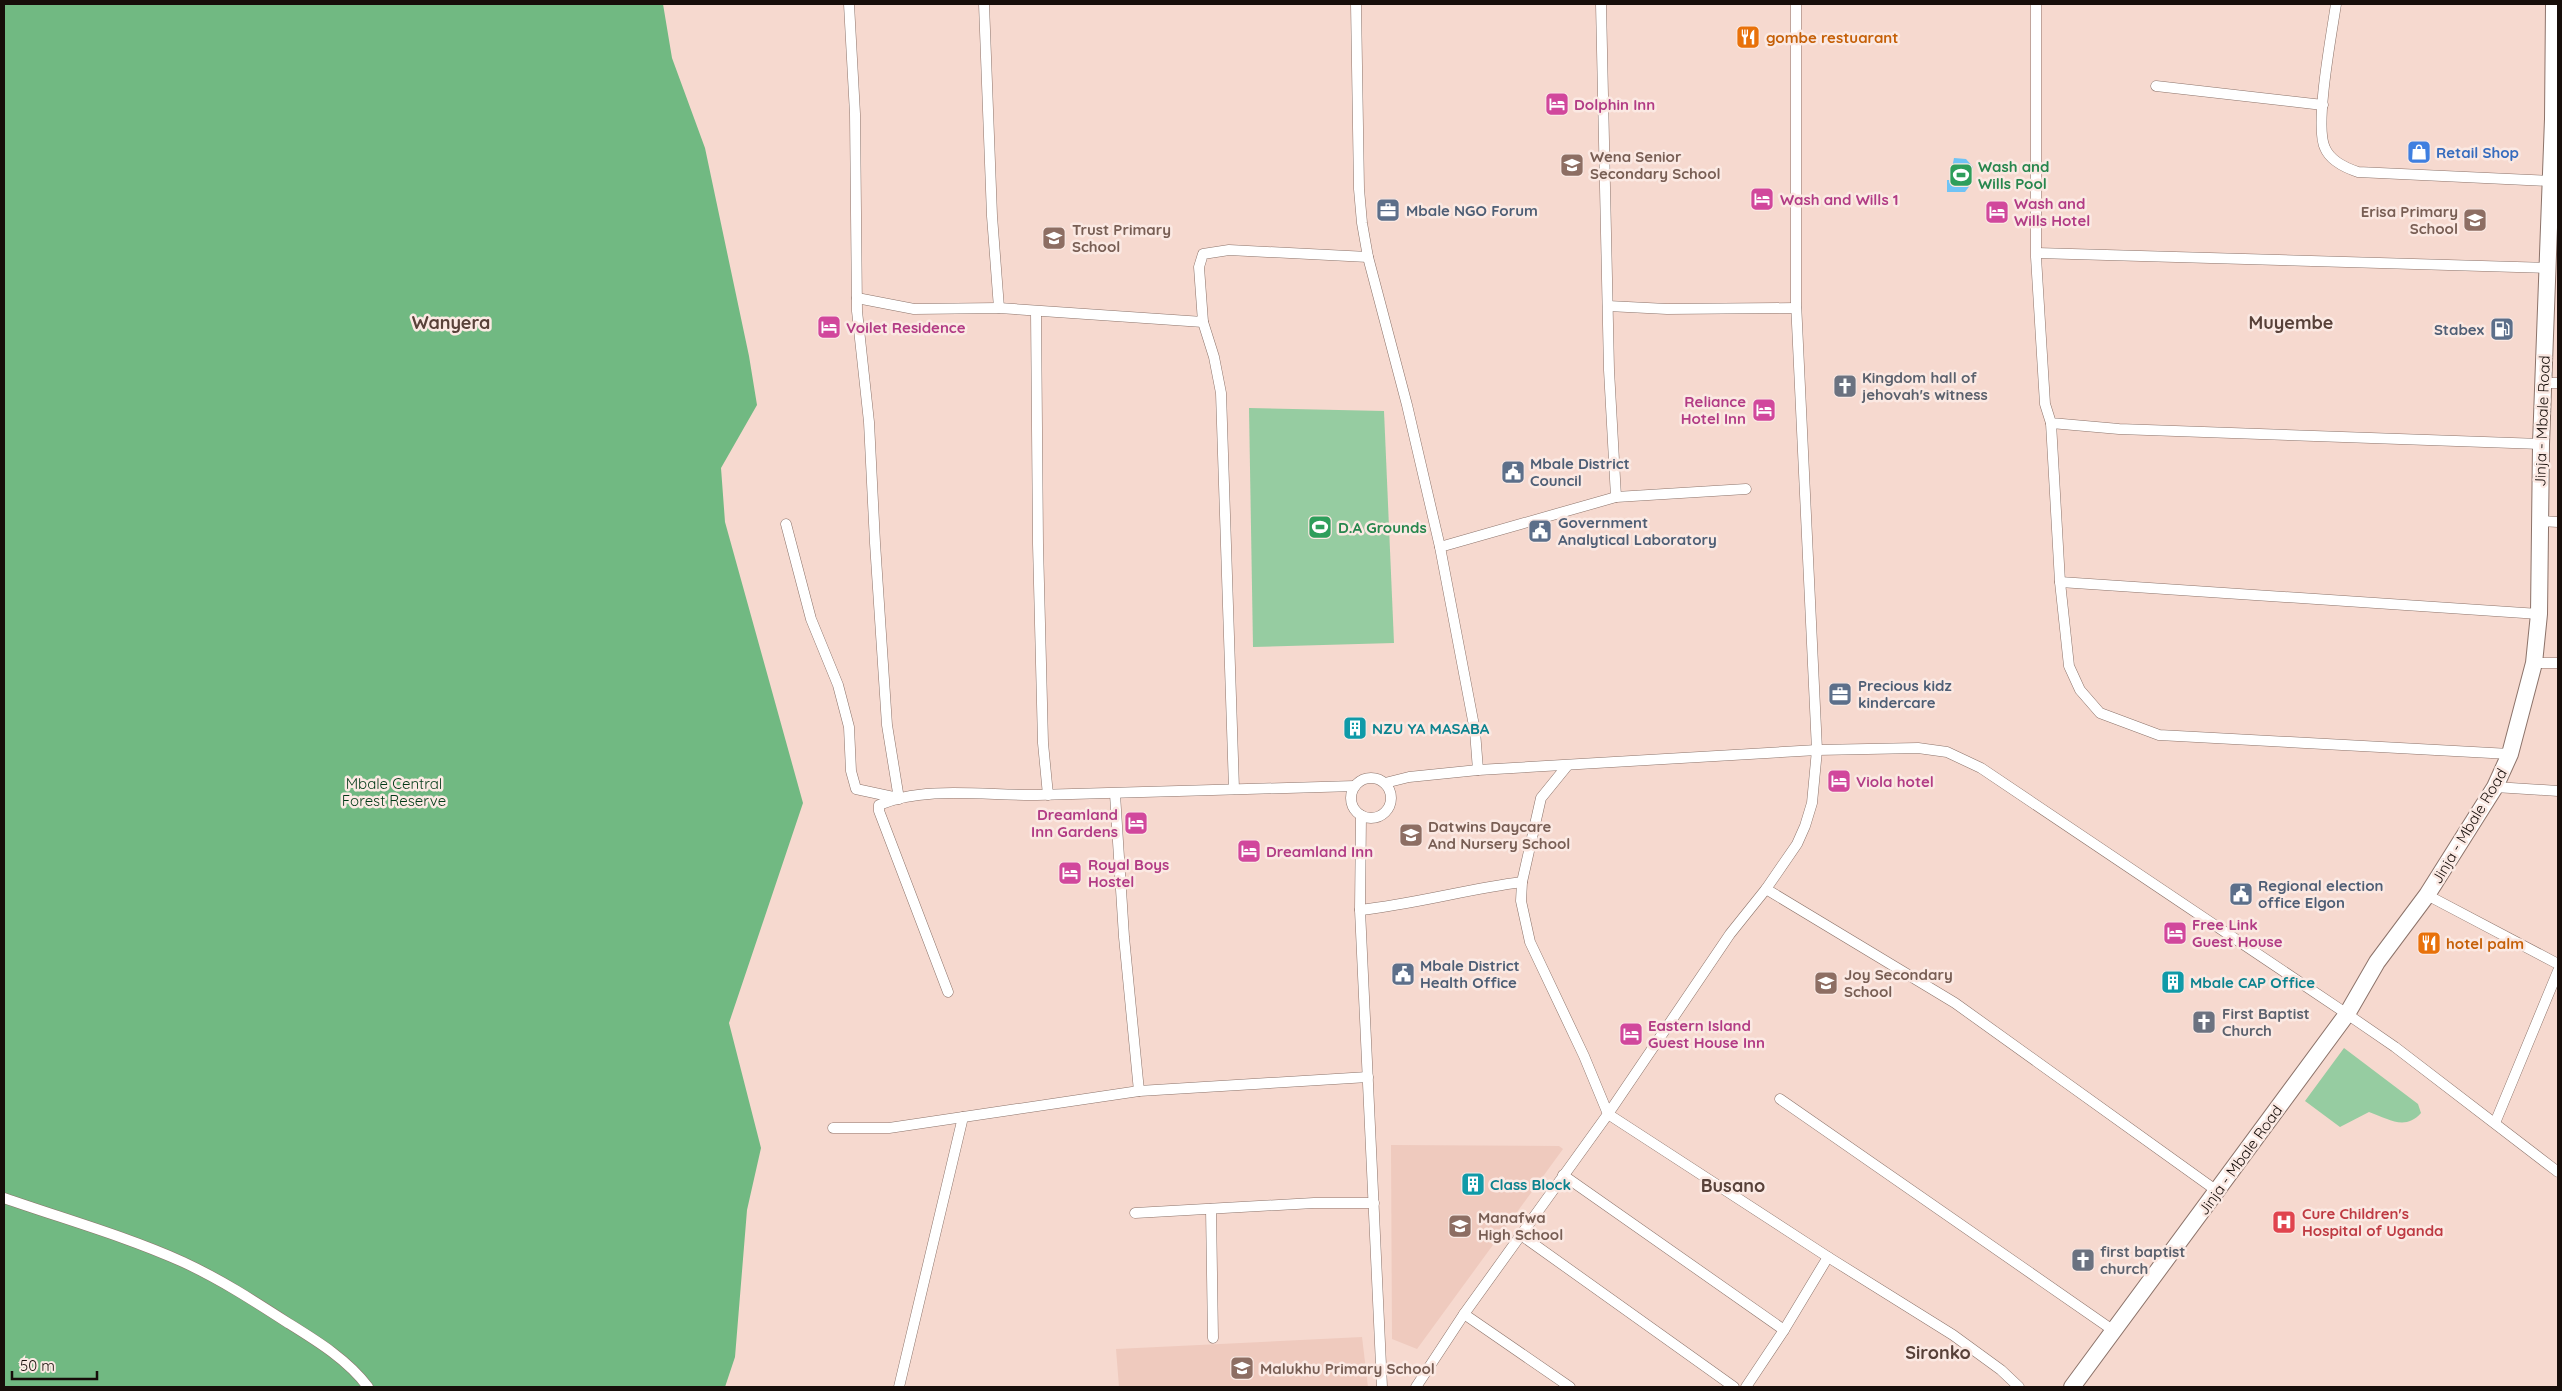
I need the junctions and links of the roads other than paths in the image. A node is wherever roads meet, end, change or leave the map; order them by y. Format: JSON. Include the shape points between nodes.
{"nodes":[{"id":1,"x":849,"y":4,"type":"edge"},
{"id":2,"x":984,"y":4,"type":"edge"},
{"id":3,"x":1356,"y":4,"type":"edge"},
{"id":4,"x":1601,"y":4,"type":"edge"},
{"id":5,"x":1796,"y":4,"type":"edge"},
{"id":6,"x":2036,"y":4,"type":"edge"},
{"id":7,"x":2336,"y":4,"type":"edge"},
{"id":8,"x":2554,"y":4,"type":"edge"},
{"id":9,"x":2156,"y":86,"type":"dead end"},
{"id":10,"x":2322,"y":105,"type":"junction"},
{"id":11,"x":2556,"y":119,"type":"edge"},
{"id":12,"x":2550,"y":181,"type":"junction"},
{"id":13,"x":2553,"y":243,"type":"edge"},
{"id":14,"x":2037,"y":253,"type":"junction"},
{"id":15,"x":1368,"y":258,"type":"junction"},
{"id":16,"x":2548,"y":268,"type":"junction"},
{"id":17,"x":857,"y":298,"type":"junction"},
{"id":18,"x":1608,"y":306,"type":"junction"},
{"id":19,"x":999,"y":308,"type":"junction"},
{"id":20,"x":1796,"y":308,"type":"junction"},
{"id":21,"x":1036,"y":312,"type":"junction"},
{"id":22,"x":1203,"y":322,"type":"junction"},
{"id":23,"x":2551,"y":383,"type":"edge"},
{"id":24,"x":2051,"y":424,"type":"junction"},
{"id":25,"x":2541,"y":444,"type":"junction"},
{"id":26,"x":1746,"y":489,"type":"dead end"},
{"id":27,"x":1616,"y":497,"type":"junction"},
{"id":28,"x":2540,"y":521,"type":"junction"},
{"id":29,"x":2558,"y":522,"type":"edge"},
{"id":30,"x":786,"y":524,"type":"dead end"},
{"id":31,"x":1440,"y":547,"type":"junction"},
{"id":32,"x":2060,"y":582,"type":"junction"},
{"id":33,"x":2539,"y":614,"type":"junction"},
{"id":34,"x":2534,"y":663,"type":"junction"},
{"id":35,"x":2558,"y":663,"type":"edge"},
{"id":36,"x":1817,"y":750,"type":"junction"},
{"id":37,"x":2510,"y":754,"type":"junction"},
{"id":38,"x":1567,"y":766,"type":"junction"},
{"id":39,"x":1478,"y":770,"type":"junction"},
{"id":40,"x":1385,"y":783,"type":"junction"},
{"id":41,"x":1355,"y":786,"type":"junction"},
{"id":42,"x":2496,"y":787,"type":"junction"},
{"id":43,"x":1234,"y":789,"type":"junction"},
{"id":44,"x":2558,"y":790,"type":"edge"},
{"id":45,"x":1115,"y":794,"type":"junction"},
{"id":46,"x":1048,"y":795,"type":"junction"},
{"id":47,"x":899,"y":799,"type":"junction"},
{"id":48,"x":1360,"y":815,"type":"junction"},
{"id":49,"x":1522,"y":882,"type":"junction"},
{"id":50,"x":1766,"y":889,"type":"junction"},
{"id":51,"x":2427,"y":895,"type":"junction"},
{"id":52,"x":1360,"y":910,"type":"junction"},
{"id":53,"x":2558,"y":964,"type":"edge"},
{"id":54,"x":2558,"y":971,"type":"edge"},
{"id":55,"x":948,"y":992,"type":"dead end"},
{"id":56,"x":2347,"y":1014,"type":"junction"},
{"id":57,"x":1368,"y":1077,"type":"junction"},
{"id":58,"x":1139,"y":1091,"type":"junction"},
{"id":59,"x":1780,"y":1099,"type":"dead end"},
{"id":60,"x":1608,"y":1114,"type":"junction"},
{"id":61,"x":963,"y":1117,"type":"junction"},
{"id":62,"x":2495,"y":1123,"type":"junction"},
{"id":63,"x":833,"y":1128,"type":"dead end"},
{"id":64,"x":2558,"y":1172,"type":"edge"},
{"id":65,"x":1563,"y":1175,"type":"junction"},
{"id":66,"x":2217,"y":1191,"type":"junction"},
{"id":67,"x":4,"y":1198,"type":"edge"},
{"id":68,"x":1374,"y":1202,"type":"junction"},
{"id":69,"x":1211,"y":1208,"type":"junction"},
{"id":70,"x":1135,"y":1213,"type":"dead end"},
{"id":71,"x":1522,"y":1235,"type":"junction"},
{"id":72,"x":1828,"y":1257,"type":"junction"},
{"id":73,"x":1464,"y":1314,"type":"junction"},
{"id":74,"x":1784,"y":1330,"type":"junction"},
{"id":75,"x":2114,"y":1331,"type":"junction"},
{"id":76,"x":1213,"y":1338,"type":"dead end"},
{"id":77,"x":368,"y":1387,"type":"edge"},
{"id":78,"x":899,"y":1387,"type":"edge"},
{"id":79,"x":1382,"y":1387,"type":"edge"},
{"id":80,"x":1416,"y":1387,"type":"edge"},
{"id":81,"x":1570,"y":1387,"type":"edge"},
{"id":82,"x":1734,"y":1387,"type":"edge"},
{"id":83,"x":1746,"y":1387,"type":"edge"},
{"id":84,"x":2019,"y":1387,"type":"edge"},
{"id":85,"x":2072,"y":1387,"type":"edge"}],
"edges":[{"from":1,"to":17,"type":"street"},
{"from":2,"to":19,"type":"street"},
{"from":3,"to":15,"type":"street","via":[[1359,189]]},
{"from":4,"to":18,"type":"street"},
{"from":5,"to":20,"type":"street"},
{"from":6,"to":14,"type":"street"},
{"from":7,"to":10,"type":"street"},
{"from":8,"to":11,"type":"main road","name":"Jinja - Mbale Road"},
{"from":9,"to":10,"type":"street"},
{"from":10,"to":12,"type":"street","via":[[2323,145],[2327,152],[2358,172]]},
{"from":11,"to":12,"type":"main road","name":"Jinja - Mbale Road"},
{"from":12,"to":13,"type":"main road","name":"Jinja - Mbale Road"},
{"from":13,"to":16,"type":"main road","name":"Jinja - Mbale Road"},
{"from":14,"to":16,"type":"street"},
{"from":14,"to":24,"type":"street","via":[[2045,404]]},
{"from":15,"to":22,"type":"street","via":[[1229,250],[1203,254],[1199,268]]},
{"from":15,"to":31,"type":"street"},
{"from":16,"to":23,"type":"main road","name":"Jinja - Mbale Road"},
{"from":17,"to":19,"type":"street","via":[[914,309]]},
{"from":17,"to":47,"type":"street","via":[[870,422],[887,725]]},
{"from":18,"to":20,"type":"street"},
{"from":18,"to":27,"type":"street"},
{"from":19,"to":21,"type":"street"},
{"from":20,"to":36,"type":"street"},
{"from":21,"to":22,"type":"street"},
{"from":21,"to":46,"type":"street","via":[[1038,544],[1043,744]]},
{"from":22,"to":43,"type":"street","via":[[1221,393]]},
{"from":23,"to":25,"type":"main road","name":"Jinja - Mbale Road"},
{"from":24,"to":25,"type":"street"},
{"from":24,"to":32,"type":"street"},
{"from":25,"to":28,"type":"main road","name":"Jinja - Mbale Road"},
{"from":26,"to":27,"type":"street"},
{"from":27,"to":31,"type":"street"},
{"from":28,"to":29,"type":"street"},
{"from":28,"to":33,"type":"main road","name":"Jinja - Mbale Road"},
{"from":30,"to":47,"type":"street","via":[[811,619],[838,685],[848,727],[851,771],[856,789]]},
{"from":31,"to":39,"type":"street","via":[[1474,731]]},
{"from":32,"to":33,"type":"street"},
{"from":32,"to":37,"type":"street","via":[[2069,666],[2080,690],[2100,713],[2159,735]]},
{"from":33,"to":34,"type":"main road","name":"Jinja - Mbale Road"},
{"from":34,"to":35,"type":"street"},
{"from":34,"to":37,"type":"main road","name":"Jinja - Mbale Road"},
{"from":36,"to":38,"type":"street"},
{"from":36,"to":50,"type":"street","via":[[1815,784],[1805,826],[1797,844]]},
{"from":36,"to":56,"type":"street","via":[[1918,748],[1947,752],[1981,768]]},
{"from":37,"to":42,"type":"main road","name":"Jinja - Mbale Road"},
{"from":38,"to":39,"type":"street"},
{"from":38,"to":49,"type":"street","via":[[1541,798]]},
{"from":39,"to":40,"type":"street","via":[[1409,777]]},
{"from":40,"to":41,"type":"street","via":[[1372,777]]},
{"from":40,"to":48,"type":"street","via":[[1391,794],[1385,812],[1373,818]]},
{"from":41,"to":43,"type":"street"},
{"from":41,"to":48,"type":"street","via":[[1351,798]]},
{"from":42,"to":44,"type":"street"},
{"from":42,"to":51,"type":"main road","name":"Jinja - Mbale Road"},
{"from":43,"to":45,"type":"street"},
{"from":45,"to":46,"type":"street"},
{"from":45,"to":58,"type":"street","via":[[1124,937]]},
{"from":46,"to":47,"type":"street","via":[[937,795]]},
{"from":47,"to":55,"type":"street","via":[[879,805],[879,811]]},
{"from":48,"to":52,"type":"street"},
{"from":49,"to":52,"type":"street"},
{"from":49,"to":60,"type":"street","via":[[1523,912],[1530,942]]},
{"from":50,"to":60,"type":"street","via":[[1730,934]]},
{"from":50,"to":66,"type":"street","via":[[1955,1003]]},
{"from":51,"to":53,"type":"street"},
{"from":51,"to":56,"type":"main road","name":"Jinja - Mbale Road","via":[[2377,962]]},
{"from":52,"to":57,"type":"street"},
{"from":54,"to":62,"type":"street"},
{"from":56,"to":62,"type":"street","via":[[2395,1046]]},
{"from":56,"to":66,"type":"main road","name":"Jinja - Mbale Road"},
{"from":57,"to":58,"type":"street"},
{"from":57,"to":68,"type":"street"},
{"from":58,"to":61,"type":"street"},
{"from":59,"to":75,"type":"street"},
{"from":60,"to":65,"type":"street"},
{"from":60,"to":72,"type":"street"},
{"from":61,"to":63,"type":"street","via":[[889,1128]]},
{"from":61,"to":78,"type":"street"},
{"from":62,"to":64,"type":"street"},
{"from":65,"to":71,"type":"street"},
{"from":65,"to":74,"type":"street"},
{"from":66,"to":75,"type":"main road","name":"Jinja - Mbale Road"},
{"from":67,"to":77,"type":"street","via":[[100,1229],[184,1262],[241,1292],[304,1333],[340,1359]]},
{"from":68,"to":69,"type":"street"},
{"from":68,"to":79,"type":"street"},
{"from":69,"to":70,"type":"street"},
{"from":69,"to":76,"type":"street"},
{"from":71,"to":73,"type":"street"},
{"from":71,"to":82,"type":"street"},
{"from":72,"to":74,"type":"street"},
{"from":72,"to":84,"type":"street","via":[[1953,1335]]},
{"from":73,"to":80,"type":"street"},
{"from":73,"to":81,"type":"street"},
{"from":74,"to":83,"type":"street"},
{"from":75,"to":85,"type":"main road","name":"Jinja - Mbale Road"}]}
